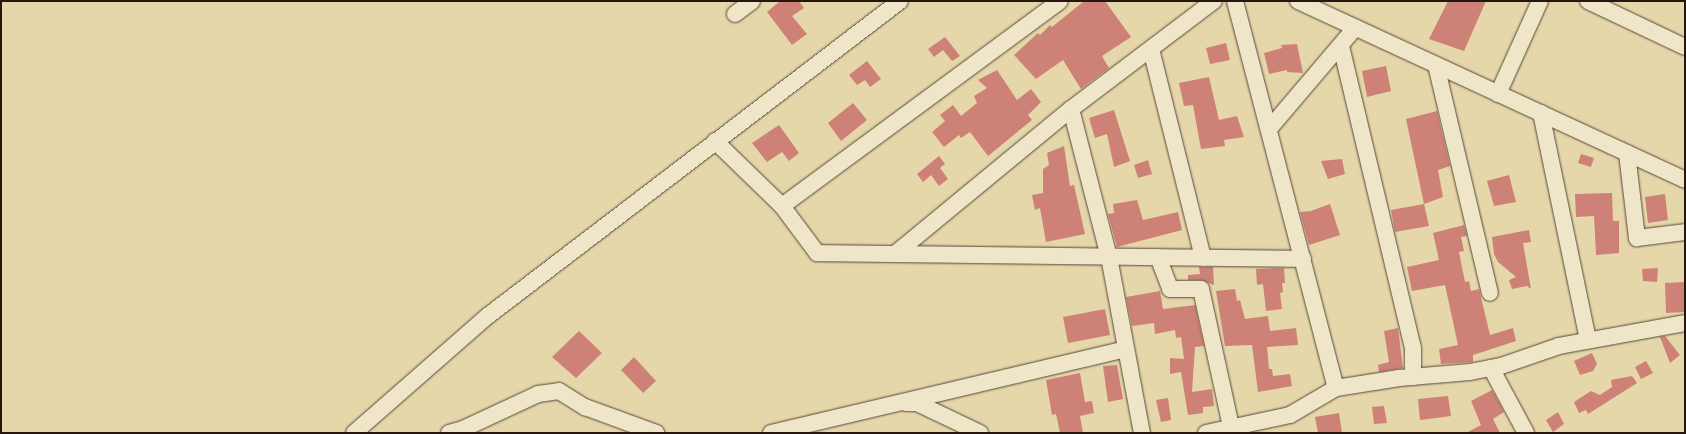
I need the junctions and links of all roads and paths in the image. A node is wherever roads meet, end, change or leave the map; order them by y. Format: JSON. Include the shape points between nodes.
{"nodes":[{"id":1,"x":752,"y":1,"type":"edge"},
{"id":2,"x":900,"y":1,"type":"edge"},
{"id":3,"x":1060,"y":1,"type":"edge"},
{"id":4,"x":1214,"y":1,"type":"edge"},
{"id":5,"x":1235,"y":1,"type":"edge"},
{"id":6,"x":1298,"y":1,"type":"edge"},
{"id":7,"x":1540,"y":1,"type":"edge"},
{"id":8,"x":1588,"y":1,"type":"edge"},
{"id":9,"x":735,"y":14,"type":"dead end"},
{"id":10,"x":1355,"y":28,"type":"junction"},
{"id":11,"x":1341,"y":46,"type":"junction"},
{"id":12,"x":1685,"y":46,"type":"edge"},
{"id":13,"x":1151,"y":49,"type":"junction"},
{"id":14,"x":1436,"y":65,"type":"junction"},
{"id":15,"x":1498,"y":94,"type":"junction"},
{"id":16,"x":1071,"y":109,"type":"junction"},
{"id":17,"x":1541,"y":113,"type":"junction"},
{"id":18,"x":1269,"y":129,"type":"junction"},
{"id":19,"x":715,"y":140,"type":"junction"},
{"id":20,"x":1627,"y":153,"type":"junction"},
{"id":21,"x":1685,"y":180,"type":"edge"},
{"id":22,"x":782,"y":206,"type":"junction"},
{"id":23,"x":1685,"y":232,"type":"edge"},
{"id":24,"x":895,"y":254,"type":"junction"},
{"id":25,"x":1109,"y":257,"type":"junction"},
{"id":26,"x":1158,"y":257,"type":"junction"},
{"id":27,"x":1203,"y":258,"type":"junction"},
{"id":28,"x":1303,"y":259,"type":"junction"},
{"id":29,"x":1490,"y":293,"type":"dead end"},
{"id":30,"x":1685,"y":324,"type":"edge"},
{"id":31,"x":1588,"y":340,"type":"junction"},
{"id":32,"x":1126,"y":349,"type":"junction"},
{"id":33,"x":1491,"y":368,"type":"junction"},
{"id":34,"x":1412,"y":377,"type":"junction"},
{"id":35,"x":1336,"y":388,"type":"junction"},
{"id":36,"x":895,"y":404,"type":"junction"},
{"id":37,"x":1231,"y":427,"type":"junction"},
{"id":38,"x":354,"y":433,"type":"edge"},
{"id":39,"x":449,"y":433,"type":"edge"},
{"id":40,"x":656,"y":433,"type":"edge"},
{"id":41,"x":771,"y":433,"type":"edge"},
{"id":42,"x":980,"y":433,"type":"edge"},
{"id":43,"x":1142,"y":433,"type":"edge"},
{"id":44,"x":1206,"y":433,"type":"edge"},
{"id":45,"x":1526,"y":433,"type":"edge"}],
"edges":[{"from":1,"to":9,"type":"street"},
{"from":2,"to":19,"type":"street"},
{"from":3,"to":22,"type":"street"},
{"from":4,"to":13,"type":"street"},
{"from":5,"to":18,"type":"street"},
{"from":6,"to":10,"type":"street"},
{"from":7,"to":15,"type":"street"},
{"from":8,"to":12,"type":"street"},
{"from":10,"to":11,"type":"street"},
{"from":10,"to":14,"type":"street"},
{"from":11,"to":18,"type":"street"},
{"from":11,"to":34,"type":"street","via":[[1413,348]]},
{"from":13,"to":16,"type":"street"},
{"from":13,"to":27,"type":"street"},
{"from":14,"to":15,"type":"street"},
{"from":14,"to":29,"type":"street"},
{"from":15,"to":17,"type":"street"},
{"from":16,"to":24,"type":"street"},
{"from":16,"to":25,"type":"street"},
{"from":17,"to":20,"type":"street"},
{"from":17,"to":31,"type":"street"},
{"from":18,"to":28,"type":"street"},
{"from":19,"to":22,"type":"street"},
{"from":19,"to":38,"type":"street","via":[[489,315]]},
{"from":20,"to":21,"type":"street"},
{"from":20,"to":23,"type":"street","via":[[1637,238]]},
{"from":22,"to":24,"type":"street","via":[[817,253]]},
{"from":24,"to":25,"type":"street"},
{"from":25,"to":26,"type":"street"},
{"from":25,"to":32,"type":"street"},
{"from":26,"to":27,"type":"street"},
{"from":26,"to":37,"type":"street","via":[[1170,289],[1200,289]]},
{"from":27,"to":28,"type":"street"},
{"from":28,"to":35,"type":"street"},
{"from":30,"to":31,"type":"street"},
{"from":31,"to":33,"type":"street","via":[[1559,346]]},
{"from":32,"to":36,"type":"street"},
{"from":32,"to":43,"type":"street"},
{"from":33,"to":34,"type":"street"},
{"from":33,"to":45,"type":"street"},
{"from":34,"to":35,"type":"street"},
{"from":35,"to":37,"type":"street","via":[[1290,415]]},
{"from":36,"to":41,"type":"street"},
{"from":36,"to":42,"type":"street","via":[[917,403]]},
{"from":37,"to":44,"type":"street"},
{"from":39,"to":40,"type":"street","via":[[463,430],[538,394],[559,391],[585,407]]}]}
